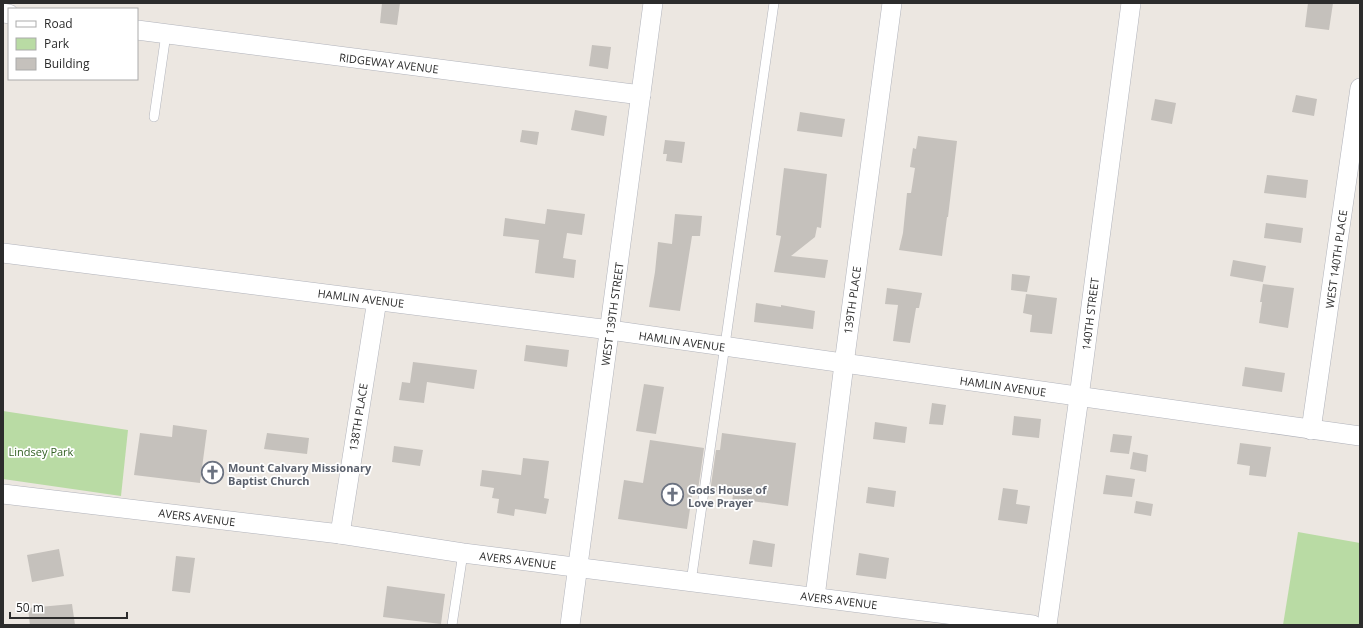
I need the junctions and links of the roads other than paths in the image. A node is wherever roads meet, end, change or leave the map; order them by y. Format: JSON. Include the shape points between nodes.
{"nodes":[{"id":1,"x":653,"y":3,"type":"edge"},
{"id":2,"x":774,"y":3,"type":"edge"},
{"id":3,"x":892,"y":3,"type":"edge"},
{"id":4,"x":1131,"y":3,"type":"edge"},
{"id":5,"x":138,"y":30,"type":"edge"},
{"id":6,"x":166,"y":34,"type":"junction"},
{"id":7,"x":1360,"y":88,"type":"edge"},
{"id":8,"x":641,"y":95,"type":"junction"},
{"id":9,"x":154,"y":117,"type":"dead end"},
{"id":10,"x":3,"y":253,"type":"edge"},
{"id":11,"x":377,"y":300,"type":"junction"},
{"id":12,"x":610,"y":330,"type":"junction"},
{"id":13,"x":725,"y":347,"type":"junction"},
{"id":14,"x":844,"y":364,"type":"junction"},
{"id":15,"x":1080,"y":397,"type":"junction"},
{"id":16,"x":1311,"y":430,"type":"junction"},
{"id":17,"x":1360,"y":436,"type":"edge"},
{"id":18,"x":3,"y":494,"type":"edge"},
{"id":19,"x":340,"y":534,"type":"junction"},
{"id":20,"x":463,"y":553,"type":"junction"},
{"id":21,"x":578,"y":567,"type":"junction"},
{"id":22,"x":691,"y":582,"type":"junction"},
{"id":23,"x":815,"y":597,"type":"junction"},
{"id":24,"x":452,"y":625,"type":"edge"},
{"id":25,"x":570,"y":625,"type":"edge"},
{"id":26,"x":1033,"y":625,"type":"edge"},
{"id":27,"x":1047,"y":625,"type":"edge"}],
"edges":[{"from":1,"to":8,"type":"street","name":"WEST 139TH STREET"},
{"from":2,"to":13,"type":"lane"},
{"from":3,"to":14,"type":"street","name":"139TH PLACE"},
{"from":4,"to":15,"type":"street","name":"140TH STREET"},
{"from":5,"to":6,"type":"street","name":"RIDGEWAY AVENUE"},
{"from":6,"to":8,"type":"street","name":"RIDGEWAY AVENUE"},
{"from":6,"to":9,"type":"lane"},
{"from":7,"to":16,"type":"street","name":"WEST 140TH PLACE"},
{"from":8,"to":12,"type":"street","name":"WEST 139TH STREET"},
{"from":10,"to":11,"type":"street","name":"HAMLIN AVENUE"},
{"from":11,"to":12,"type":"street","name":"HAMLIN AVENUE"},
{"from":11,"to":19,"type":"street","name":"138TH PLACE"},
{"from":12,"to":13,"type":"street","name":"HAMLIN AVENUE"},
{"from":12,"to":21,"type":"street","name":"WEST 139TH STREET"},
{"from":13,"to":14,"type":"street","name":"HAMLIN AVENUE"},
{"from":13,"to":22,"type":"lane"},
{"from":14,"to":15,"type":"street","name":"HAMLIN AVENUE"},
{"from":14,"to":23,"type":"street","name":"139TH PLACE"},
{"from":15,"to":16,"type":"street","name":"HAMLIN AVENUE"},
{"from":15,"to":27,"type":"street","name":"140TH STREET"},
{"from":16,"to":17,"type":"street","name":"HAMLIN AVENUE"},
{"from":18,"to":19,"type":"street","name":"AVERS AVENUE"},
{"from":19,"to":20,"type":"street","name":"AVERS AVENUE"},
{"from":20,"to":21,"type":"street","name":"AVERS AVENUE"},
{"from":20,"to":24,"type":"lane"},
{"from":21,"to":22,"type":"street","name":"AVERS AVENUE"},
{"from":21,"to":25,"type":"street","name":"WEST 139TH STREET"},
{"from":22,"to":23,"type":"street","name":"AVERS AVENUE"},
{"from":23,"to":26,"type":"street","name":"AVERS AVENUE"}]}
